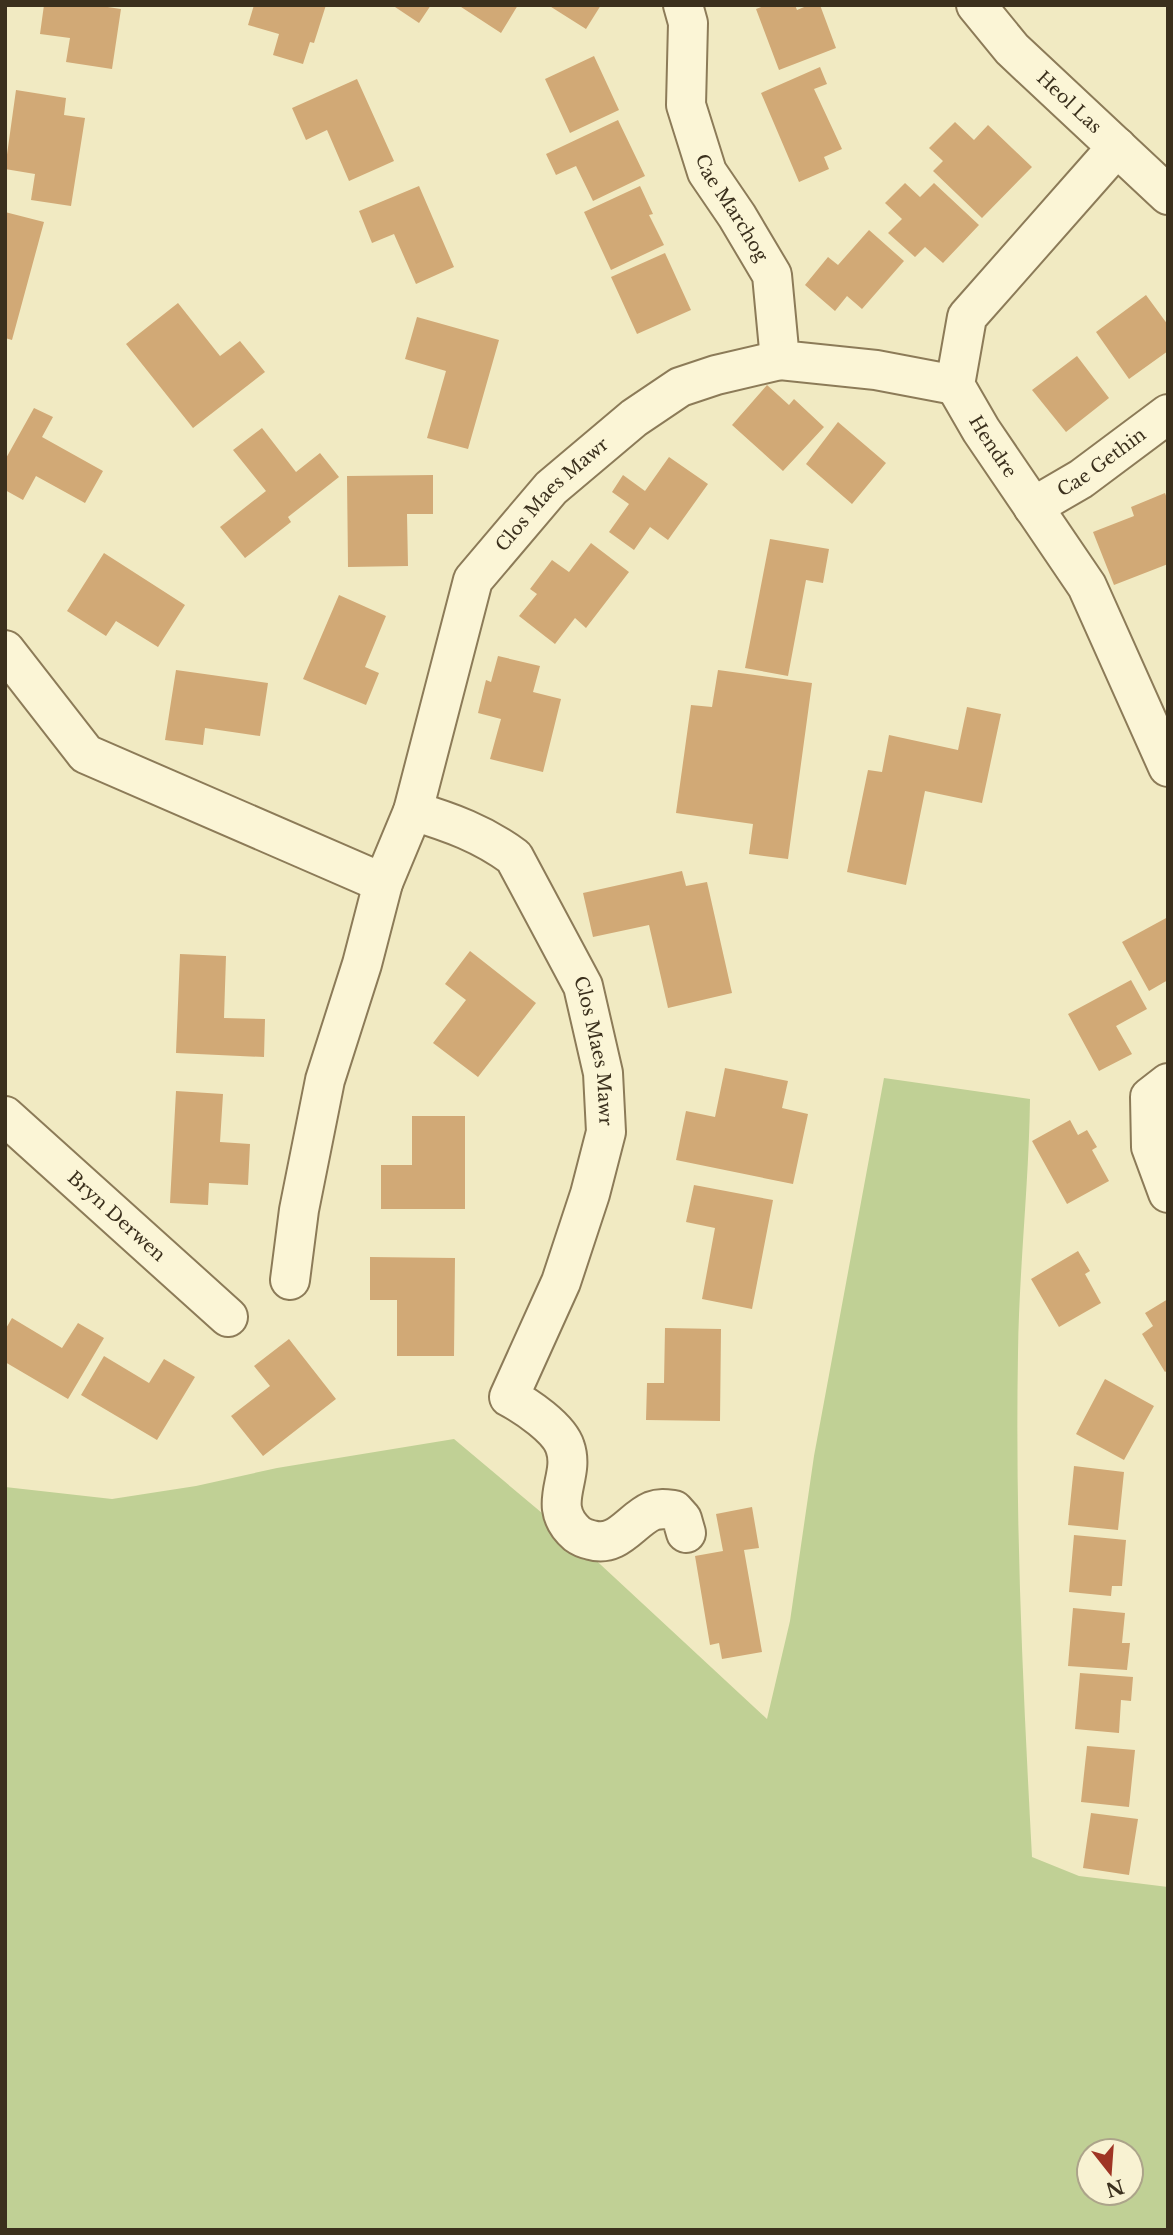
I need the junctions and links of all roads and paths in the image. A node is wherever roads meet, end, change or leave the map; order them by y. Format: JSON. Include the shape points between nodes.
{"nodes":[{"id":1,"x":683,"y":5,"type":"edge"},
{"id":2,"x":976,"y":5,"type":"edge"},
{"id":3,"x":1118,"y":147,"type":"junction"},
{"id":4,"x":1168,"y":195,"type":"edge"},
{"id":5,"x":780,"y":360,"type":"junction"},
{"id":6,"x":955,"y":385,"type":"junction"},
{"id":7,"x":1168,"y":414,"type":"edge"},
{"id":8,"x":1033,"y":507,"type":"junction"},
{"id":9,"x":5,"y":650,"type":"edge"},
{"id":10,"x":1168,"y":767,"type":"edge"},
{"id":11,"x":413,"y":811,"type":"junction"},
{"id":12,"x":383,"y":883,"type":"junction"},
{"id":13,"x":1168,"y":1083,"type":"edge"},
{"id":14,"x":11,"y":1133,"type":"edge"},
{"id":15,"x":1168,"y":1192,"type":"edge"},
{"id":16,"x":290,"y":1280,"type":"dead end"},
{"id":17,"x":228,"y":1317,"type":"dead end"},
{"id":18,"x":686,"y":1533,"type":"dead end"}],
"edges":[{"from":1,"to":5,"type":"street","name":"Cae Marchog","via":[[688,23],[686,105],[707,172],[772,275]]},
{"from":2,"to":3,"type":"street","name":"Heol Las","via":[[1012,49]]},
{"from":3,"to":4,"type":"street","name":"Heol Las"},
{"from":3,"to":6,"type":"street","via":[[967,317]]},
{"from":5,"to":6,"type":"street","via":[[876,370]]},
{"from":5,"to":11,"type":"street","name":"Clos Maes Mawr","via":[[680,387],[634,418],[551,488],[473,580]]},
{"from":6,"to":8,"type":"street","name":"Hendre"},
{"from":7,"to":8,"type":"street","name":"Cae Gethin","via":[[1081,479]]},
{"from":8,"to":10,"type":"street","name":"Hendre","via":[[1087,586]]},
{"from":9,"to":12,"type":"street","via":[[86,754]]},
{"from":11,"to":12,"type":"street","name":"Clos Maes Mawr"},
{"from":11,"to":18,"type":"street","name":"Clos Maes Mawr","via":[[473,832],[514,857],[583,986],[603,1073],[606,1132],[590,1194],[561,1282],[509,1397],[556,1433],[565,1447],[561,1509],[579,1536],[609,1541],[649,1512],[661,1509],[674,1510]]},
{"from":12,"to":16,"type":"street","name":"Clos Maes Mawr","via":[[324,1080]]},
{"from":13,"to":15,"type":"street","via":[[1150,1097],[1151,1147]]},
{"from":14,"to":17,"type":"street","name":"Bryn Derwen"}]}
